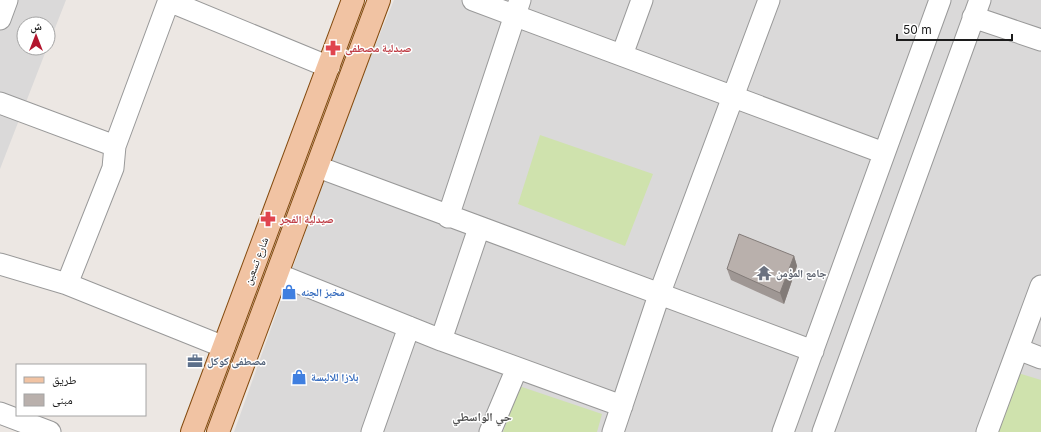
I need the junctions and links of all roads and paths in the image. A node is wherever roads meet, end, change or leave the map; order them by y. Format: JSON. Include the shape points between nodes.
{"nodes":[{"id":1,"x":7,"y":0,"type":"edge"},
{"id":2,"x":353,"y":0,"type":"edge"},
{"id":3,"x":379,"y":0,"type":"edge"},
{"id":4,"x":473,"y":0,"type":"edge"},
{"id":5,"x":642,"y":0,"type":"edge"},
{"id":6,"x":769,"y":0,"type":"edge"},
{"id":7,"x":940,"y":0,"type":"edge"},
{"id":8,"x":169,"y":1,"type":"edge"},
{"id":9,"x":518,"y":8,"type":"edge"},
{"id":10,"x":976,"y":9,"type":"edge"},
{"id":11,"x":0,"y":19,"type":"edge"},
{"id":12,"x":1041,"y":40,"type":"edge"},
{"id":13,"x":622,"y":55,"type":"junction"},
{"id":14,"x":329,"y":67,"type":"junction"},
{"id":15,"x":734,"y":96,"type":"junction"},
{"id":16,"x":0,"y":103,"type":"edge"},
{"id":17,"x":115,"y":146,"type":"junction"},
{"id":18,"x":884,"y":153,"type":"junction"},
{"id":19,"x":318,"y":167,"type":"junction"},
{"id":20,"x":448,"y":217,"type":"junction"},
{"id":21,"x":479,"y":228,"type":"junction"},
{"id":22,"x":0,"y":264,"type":"edge"},
{"id":23,"x":276,"y":274,"type":"junction"},
{"id":24,"x":67,"y":284,"type":"junction"},
{"id":25,"x":1041,"y":286,"type":"edge"},
{"id":26,"x":659,"y":295,"type":"junction"},
{"id":27,"x":409,"y":327,"type":"junction"},
{"id":28,"x":441,"y":340,"type":"junction"},
{"id":29,"x":224,"y":347,"type":"junction"},
{"id":30,"x":1018,"y":349,"type":"junction"},
{"id":31,"x":813,"y":351,"type":"junction"},
{"id":32,"x":1041,"y":358,"type":"edge"},
{"id":33,"x":517,"y":368,"type":"junction"},
{"id":34,"x":622,"y":406,"type":"junction"},
{"id":35,"x":201,"y":408,"type":"junction"},
{"id":36,"x":0,"y":413,"type":"edge"},
{"id":37,"x":221,"y":424,"type":"edge"},
{"id":38,"x":50,"y":432,"type":"edge"},
{"id":39,"x":192,"y":432,"type":"edge"},
{"id":40,"x":372,"y":432,"type":"edge"},
{"id":41,"x":490,"y":432,"type":"edge"},
{"id":42,"x":613,"y":432,"type":"edge"},
{"id":43,"x":783,"y":432,"type":"edge"},
{"id":44,"x":823,"y":432,"type":"edge"},
{"id":45,"x":988,"y":432,"type":"edge"}],
"edges":[{"from":1,"to":11,"type":"street"},
{"from":2,"to":14,"type":"main road","name":"شارع تسعين"},
{"from":3,"to":19,"type":"main road"},
{"from":4,"to":9,"type":"street"},
{"from":5,"to":13,"type":"street"},
{"from":6,"to":15,"type":"street"},
{"from":7,"to":18,"type":"street"},
{"from":8,"to":14,"type":"street"},
{"from":8,"to":17,"type":"street"},
{"from":9,"to":13,"type":"street"},
{"from":9,"to":20,"type":"street"},
{"from":10,"to":12,"type":"street"},
{"from":10,"to":44,"type":"street"},
{"from":13,"to":15,"type":"street"},
{"from":14,"to":29,"type":"main road","name":"شارع تسعين"},
{"from":15,"to":18,"type":"street"},
{"from":15,"to":26,"type":"street"},
{"from":16,"to":17,"type":"street"},
{"from":17,"to":24,"type":"street","via":[[113,168]]},
{"from":18,"to":31,"type":"street"},
{"from":19,"to":20,"type":"street"},
{"from":19,"to":23,"type":"main road"},
{"from":20,"to":21,"type":"street"},
{"from":21,"to":26,"type":"street"},
{"from":21,"to":28,"type":"street"},
{"from":22,"to":24,"type":"street"},
{"from":23,"to":27,"type":"street"},
{"from":23,"to":37,"type":"main road"},
{"from":24,"to":29,"type":"street"},
{"from":25,"to":30,"type":"street"},
{"from":26,"to":31,"type":"street"},
{"from":26,"to":34,"type":"street"},
{"from":27,"to":28,"type":"street"},
{"from":27,"to":40,"type":"street"},
{"from":28,"to":33,"type":"street"},
{"from":29,"to":35,"type":"main road","name":"شارع تسعين"},
{"from":30,"to":32,"type":"street"},
{"from":30,"to":45,"type":"street"},
{"from":31,"to":43,"type":"street"},
{"from":33,"to":34,"type":"street"},
{"from":33,"to":41,"type":"street"},
{"from":34,"to":42,"type":"street"},
{"from":35,"to":37,"type":"main road"},
{"from":35,"to":39,"type":"main road","name":"شارع تسعين"},
{"from":36,"to":38,"type":"street"}]}
